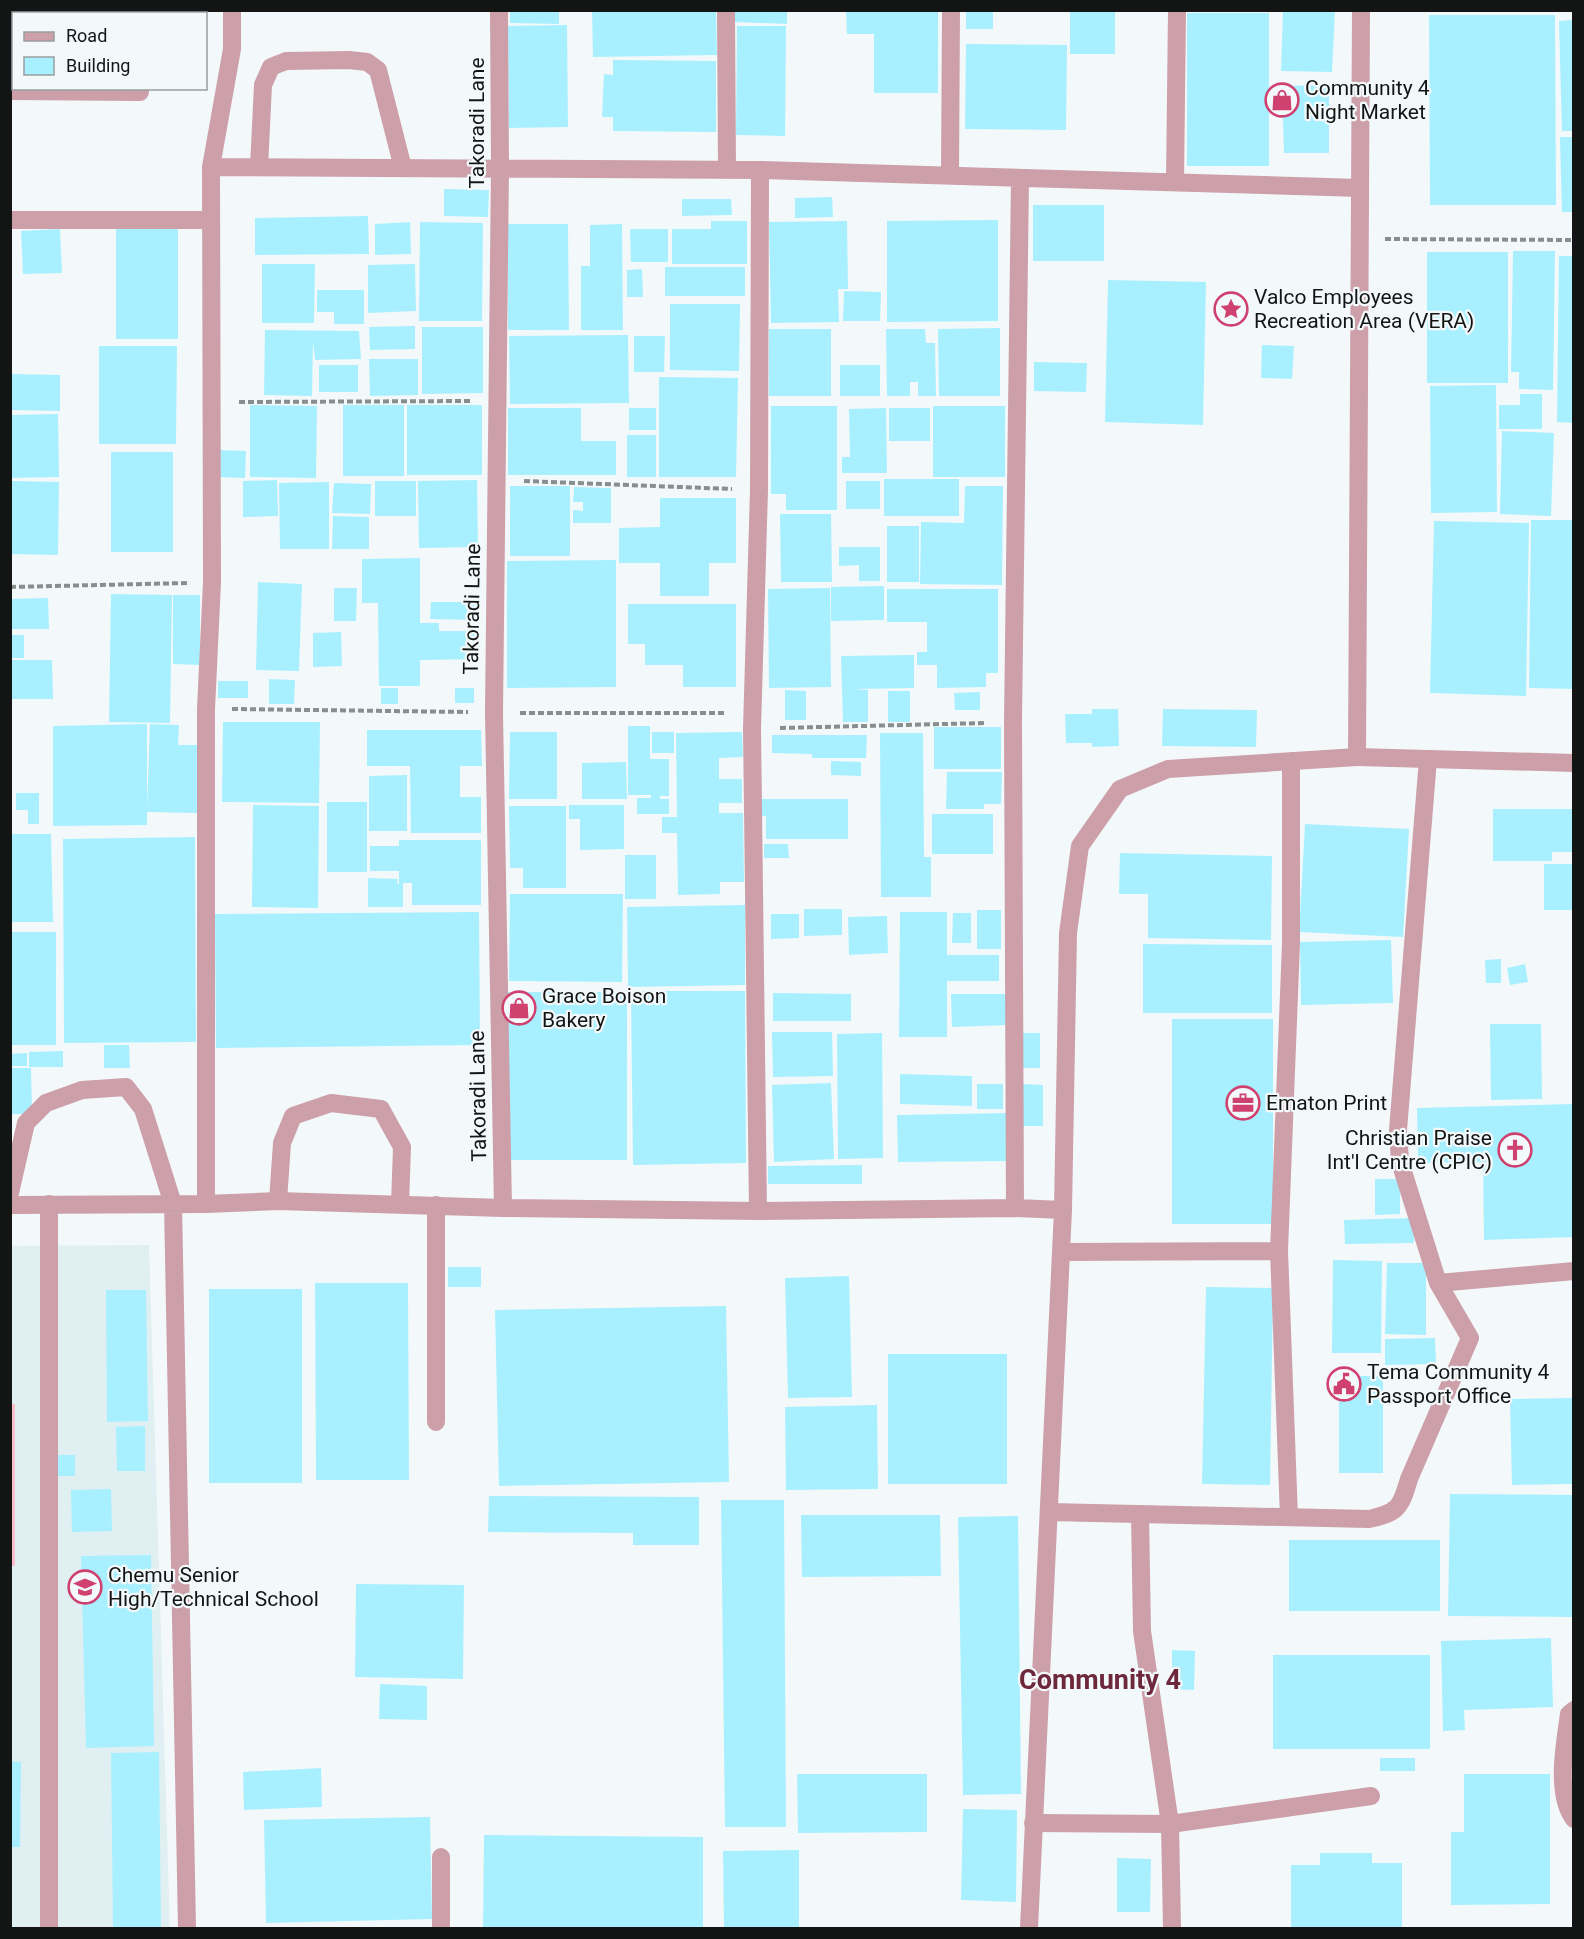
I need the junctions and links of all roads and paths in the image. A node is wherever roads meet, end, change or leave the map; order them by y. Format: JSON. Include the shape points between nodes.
{"nodes":[{"id":1,"x":232,"y":10,"type":"edge"},
{"id":2,"x":499,"y":10,"type":"edge"},
{"id":3,"x":726,"y":10,"type":"edge"},
{"id":4,"x":951,"y":10,"type":"edge"},
{"id":5,"x":1177,"y":10,"type":"edge"},
{"id":6,"x":1361,"y":10,"type":"edge"},
{"id":7,"x":10,"y":91,"type":"edge"},
{"id":8,"x":140,"y":92,"type":"dead end"},
{"id":9,"x":211,"y":168,"type":"junction"},
{"id":10,"x":259,"y":168,"type":"junction"},
{"id":11,"x":403,"y":168,"type":"junction"},
{"id":12,"x":500,"y":169,"type":"junction"},
{"id":13,"x":727,"y":170,"type":"junction"},
{"id":14,"x":760,"y":170,"type":"junction"},
{"id":15,"x":950,"y":175,"type":"junction"},
{"id":16,"x":1020,"y":177,"type":"junction"},
{"id":17,"x":1175,"y":182,"type":"junction"},
{"id":18,"x":1360,"y":188,"type":"junction"},
{"id":19,"x":10,"y":220,"type":"edge"},
{"id":20,"x":210,"y":220,"type":"junction"},
{"id":21,"x":1358,"y":238,"type":"junction"},
{"id":22,"x":1574,"y":240,"type":"edge"},
{"id":23,"x":497,"y":401,"type":"junction"},
{"id":24,"x":211,"y":402,"type":"junction"},
{"id":25,"x":496,"y":480,"type":"junction"},
{"id":26,"x":759,"y":490,"type":"junction"},
{"id":27,"x":212,"y":582,"type":"junction"},
{"id":28,"x":10,"y":586,"type":"edge"},
{"id":29,"x":206,"y":709,"type":"junction"},
{"id":30,"x":494,"y":713,"type":"junction"},
{"id":31,"x":1013,"y":722,"type":"junction"},
{"id":32,"x":752,"y":729,"type":"junction"},
{"id":33,"x":1357,"y":757,"type":"junction"},
{"id":34,"x":1428,"y":759,"type":"junction"},
{"id":35,"x":1291,"y":761,"type":"junction"},
{"id":36,"x":1574,"y":764,"type":"edge"},
{"id":37,"x":10,"y":1193,"type":"edge"},
{"id":38,"x":278,"y":1201,"type":"junction"},
{"id":39,"x":49,"y":1204,"type":"junction"},
{"id":40,"x":173,"y":1204,"type":"junction"},
{"id":41,"x":206,"y":1204,"type":"junction"},
{"id":42,"x":400,"y":1204,"type":"junction"},
{"id":43,"x":10,"y":1205,"type":"edge"},
{"id":44,"x":436,"y":1205,"type":"junction"},
{"id":45,"x":502,"y":1208,"type":"junction"},
{"id":46,"x":1015,"y":1208,"type":"junction"},
{"id":47,"x":1063,"y":1210,"type":"junction"},
{"id":48,"x":758,"y":1211,"type":"junction"},
{"id":49,"x":1280,"y":1251,"type":"junction"},
{"id":50,"x":1061,"y":1252,"type":"junction"},
{"id":51,"x":1574,"y":1271,"type":"edge"},
{"id":52,"x":1438,"y":1283,"type":"junction"},
{"id":53,"x":436,"y":1422,"type":"dead end"},
{"id":54,"x":1048,"y":1512,"type":"junction"},
{"id":55,"x":1140,"y":1514,"type":"junction"},
{"id":56,"x":1289,"y":1517,"type":"junction"},
{"id":57,"x":1574,"y":1710,"type":"edge"},
{"id":58,"x":1371,"y":1796,"type":"dead end"},
{"id":59,"x":1574,"y":1819,"type":"edge"},
{"id":60,"x":1033,"y":1823,"type":"junction"},
{"id":61,"x":1170,"y":1824,"type":"junction"},
{"id":62,"x":441,"y":1857,"type":"dead end"},
{"id":63,"x":49,"y":1929,"type":"edge"},
{"id":64,"x":187,"y":1929,"type":"edge"},
{"id":65,"x":441,"y":1929,"type":"edge"},
{"id":66,"x":1029,"y":1929,"type":"edge"},
{"id":67,"x":1172,"y":1929,"type":"edge"}],
"edges":[{"from":1,"to":9,"type":"street","via":[[231,61]]},
{"from":2,"to":12,"type":"street","name":"Takoradi Lane"},
{"from":3,"to":13,"type":"street"},
{"from":4,"to":15,"type":"street"},
{"from":5,"to":17,"type":"street"},
{"from":6,"to":18,"type":"street"},
{"from":7,"to":8,"type":"street"},
{"from":9,"to":10,"type":"street"},
{"from":9,"to":20,"type":"street"},
{"from":10,"to":11,"type":"street"},
{"from":10,"to":11,"type":"street","via":[[263,85],[271,67],[286,61],[349,60],[366,62],[378,70]]},
{"from":11,"to":12,"type":"street"},
{"from":12,"to":13,"type":"street"},
{"from":12,"to":23,"type":"street","name":"Takoradi Lane"},
{"from":13,"to":14,"type":"street"},
{"from":14,"to":15,"type":"street"},
{"from":14,"to":26,"type":"street"},
{"from":15,"to":16,"type":"street"},
{"from":16,"to":17,"type":"street"},
{"from":16,"to":31,"type":"street"},
{"from":17,"to":18,"type":"street"},
{"from":18,"to":21,"type":"street"},
{"from":19,"to":20,"type":"street"},
{"from":20,"to":24,"type":"street"},
{"from":21,"to":22,"type":"path"},
{"from":21,"to":33,"type":"street"},
{"from":23,"to":24,"type":"path"},
{"from":23,"to":25,"type":"street","name":"Takoradi Lane"},
{"from":24,"to":27,"type":"street"},
{"from":25,"to":26,"type":"path"},
{"from":25,"to":30,"type":"street","name":"Takoradi Lane"},
{"from":26,"to":32,"type":"street"},
{"from":27,"to":28,"type":"path"},
{"from":27,"to":29,"type":"street"},
{"from":29,"to":30,"type":"path"},
{"from":29,"to":41,"type":"street"},
{"from":30,"to":32,"type":"path","via":[[737,713]]},
{"from":30,"to":45,"type":"street","name":"Takoradi Lane"},
{"from":31,"to":32,"type":"path"},
{"from":31,"to":46,"type":"street"},
{"from":32,"to":48,"type":"street"},
{"from":33,"to":34,"type":"street"},
{"from":33,"to":35,"type":"street"},
{"from":34,"to":36,"type":"street"},
{"from":34,"to":52,"type":"street","via":[[1398,1130],[1400,1162]]},
{"from":35,"to":47,"type":"street","via":[[1168,769],[1120,789],[1080,846],[1068,933]]},
{"from":35,"to":49,"type":"street","via":[[1291,943]]},
{"from":37,"to":40,"type":"street","via":[[26,1123],[46,1103],[82,1090],[126,1087],[143,1109]]},
{"from":38,"to":41,"type":"street"},
{"from":38,"to":42,"type":"street"},
{"from":38,"to":42,"type":"street","via":[[282,1143],[293,1116],[331,1103],[381,1109],[402,1147]]},
{"from":39,"to":40,"type":"street"},
{"from":39,"to":43,"type":"street"},
{"from":39,"to":63,"type":"street"},
{"from":40,"to":41,"type":"street"},
{"from":40,"to":64,"type":"street"},
{"from":42,"to":44,"type":"street"},
{"from":44,"to":45,"type":"street"},
{"from":44,"to":53,"type":"street"},
{"from":45,"to":48,"type":"street"},
{"from":46,"to":47,"type":"street"},
{"from":46,"to":48,"type":"street"},
{"from":47,"to":50,"type":"street"},
{"from":49,"to":50,"type":"street"},
{"from":49,"to":56,"type":"street"},
{"from":50,"to":54,"type":"street"},
{"from":51,"to":52,"type":"street"},
{"from":52,"to":56,"type":"street","via":[[1470,1338],[1403,1500],[1389,1515],[1369,1519]]},
{"from":54,"to":55,"type":"street"},
{"from":54,"to":60,"type":"street"},
{"from":55,"to":56,"type":"street"},
{"from":55,"to":61,"type":"street","via":[[1142,1631]]},
{"from":57,"to":59,"type":"street","via":[[1569,1714],[1563,1751],[1567,1810]]},
{"from":58,"to":61,"type":"street"},
{"from":60,"to":61,"type":"street"},
{"from":60,"to":66,"type":"street"},
{"from":61,"to":67,"type":"street"},
{"from":62,"to":65,"type":"street"}]}
